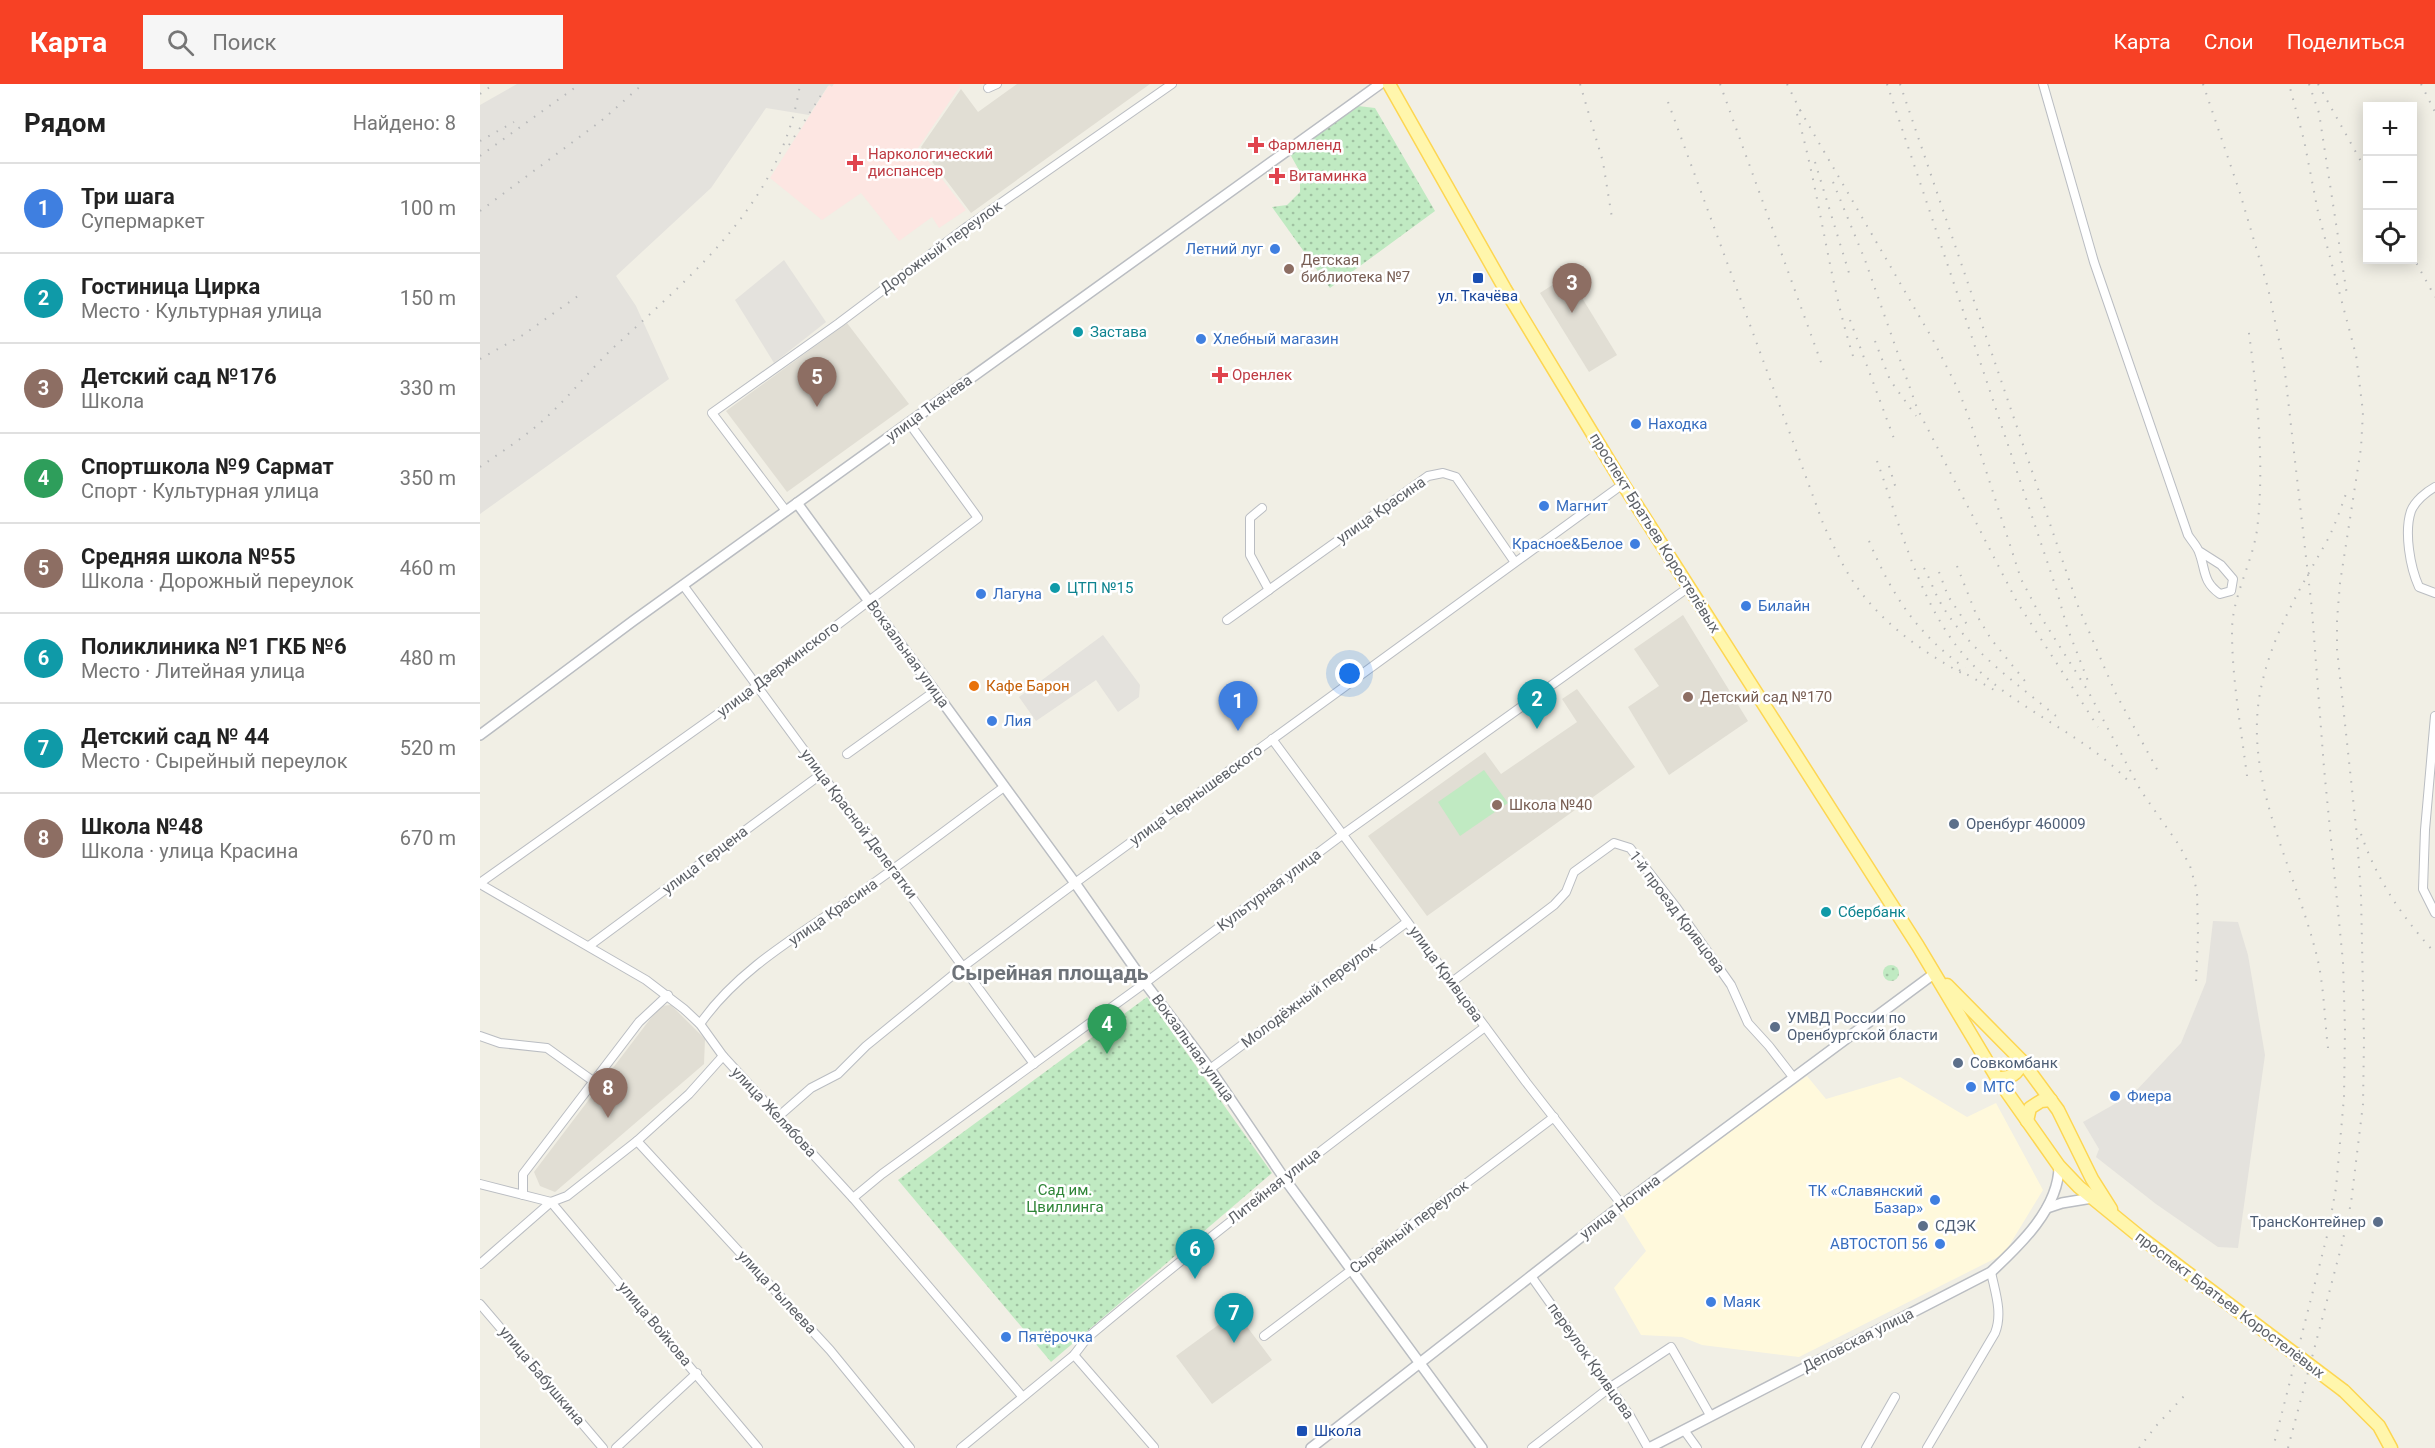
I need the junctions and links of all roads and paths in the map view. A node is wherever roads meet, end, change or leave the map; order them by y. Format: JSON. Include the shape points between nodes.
{"nodes":[{"id":1,"x":997,"y":84,"type":"edge"},
{"id":2,"x":1172,"y":84,"type":"edge"},
{"id":3,"x":1380,"y":84,"type":"edge"},
{"id":4,"x":1389,"y":84,"type":"edge"},
{"id":5,"x":2043,"y":84,"type":"edge"},
{"id":6,"x":988,"y":88,"type":"dead end"},
{"id":7,"x":909,"y":423,"type":"junction"},
{"id":8,"x":1623,"y":484,"type":"junction"},
{"id":9,"x":2435,"y":487,"type":"edge"},
{"id":10,"x":797,"y":503,"type":"junction"},
{"id":11,"x":1262,"y":508,"type":"dead end"},
{"id":12,"x":786,"y":511,"type":"junction"},
{"id":13,"x":2199,"y":551,"type":"junction"},
{"id":14,"x":1514,"y":561,"type":"junction"},
{"id":15,"x":683,"y":585,"type":"junction"},
{"id":16,"x":1689,"y":587,"type":"junction"},
{"id":17,"x":1269,"y":590,"type":"junction"},
{"id":18,"x":2435,"y":593,"type":"edge"},
{"id":19,"x":869,"y":600,"type":"junction"},
{"id":20,"x":1227,"y":620,"type":"dead end"},
{"id":21,"x":757,"y":686,"type":"junction"},
{"id":22,"x":935,"y":691,"type":"junction"},
{"id":23,"x":2435,"y":716,"type":"edge"},
{"id":24,"x":480,"y":735,"type":"edge"},
{"id":25,"x":1272,"y":740,"type":"junction"},
{"id":26,"x":847,"y":754,"type":"dead end"},
{"id":27,"x":820,"y":775,"type":"junction"},
{"id":28,"x":1004,"y":787,"type":"junction"},
{"id":29,"x":1342,"y":835,"type":"junction"},
{"id":30,"x":893,"y":870,"type":"junction"},
{"id":31,"x":1075,"y":883,"type":"junction"},
{"id":32,"x":480,"y":884,"type":"edge"},
{"id":33,"x":2435,"y":914,"type":"edge"},
{"id":34,"x":1407,"y":922,"type":"junction"},
{"id":35,"x":589,"y":946,"type":"junction"},
{"id":36,"x":964,"y":966,"type":"junction"},
{"id":37,"x":1935,"y":973,"type":"junction"},
{"id":38,"x":1452,"y":982,"type":"junction"},
{"id":39,"x":1145,"y":983,"type":"junction"},
{"id":40,"x":668,"y":995,"type":"junction"},
{"id":41,"x":700,"y":1024,"type":"junction"},
{"id":42,"x":1485,"y":1027,"type":"junction"},
{"id":43,"x":480,"y":1036,"type":"edge"},
{"id":44,"x":723,"y":1056,"type":"junction"},
{"id":45,"x":2022,"y":1061,"type":"junction"},
{"id":46,"x":1034,"y":1064,"type":"junction"},
{"id":47,"x":1210,"y":1069,"type":"junction"},
{"id":48,"x":1792,"y":1077,"type":"junction"},
{"id":49,"x":1997,"y":1078,"type":"junction"},
{"id":50,"x":592,"y":1081,"type":"junction"},
{"id":51,"x":2051,"y":1100,"type":"junction"},
{"id":52,"x":779,"y":1116,"type":"junction"},
{"id":53,"x":1554,"y":1117,"type":"junction"},
{"id":54,"x":2027,"y":1121,"type":"junction"},
{"id":55,"x":637,"y":1141,"type":"junction"},
{"id":56,"x":2060,"y":1166,"type":"junction"},
{"id":57,"x":1284,"y":1178,"type":"junction"},
{"id":58,"x":480,"y":1184,"type":"edge"},
{"id":59,"x":523,"y":1195,"type":"junction"},
{"id":60,"x":853,"y":1198,"type":"junction"},
{"id":61,"x":2092,"y":1198,"type":"junction"},
{"id":62,"x":551,"y":1202,"type":"junction"},
{"id":63,"x":1623,"y":1205,"type":"junction"},
{"id":64,"x":2047,"y":1208,"type":"junction"},
{"id":65,"x":2117,"y":1217,"type":"junction"},
{"id":66,"x":480,"y":1264,"type":"edge"},
{"id":67,"x":1352,"y":1269,"type":"junction"},
{"id":68,"x":1991,"y":1272,"type":"junction"},
{"id":69,"x":1531,"y":1276,"type":"junction"},
{"id":70,"x":480,"y":1304,"type":"edge"},
{"id":71,"x":1264,"y":1336,"type":"dead end"},
{"id":72,"x":1074,"y":1355,"type":"junction"},
{"id":73,"x":1419,"y":1362,"type":"junction"},
{"id":74,"x":697,"y":1373,"type":"junction"},
{"id":75,"x":1609,"y":1388,"type":"junction"},
{"id":76,"x":1022,"y":1396,"type":"junction"},
{"id":77,"x":1895,"y":1397,"type":"dead end"},
{"id":78,"x":1710,"y":1415,"type":"junction"},
{"id":79,"x":1684,"y":1430,"type":"junction"},
{"id":80,"x":1154,"y":1447,"type":"edge"},
{"id":81,"x":603,"y":1448,"type":"edge"},
{"id":82,"x":616,"y":1448,"type":"edge"},
{"id":83,"x":759,"y":1448,"type":"edge"},
{"id":84,"x":910,"y":1448,"type":"edge"},
{"id":85,"x":961,"y":1448,"type":"edge"},
{"id":86,"x":1311,"y":1448,"type":"edge"},
{"id":87,"x":1482,"y":1448,"type":"edge"},
{"id":88,"x":1532,"y":1448,"type":"edge"},
{"id":89,"x":1649,"y":1448,"type":"edge"},
{"id":90,"x":1697,"y":1448,"type":"edge"},
{"id":91,"x":1866,"y":1448,"type":"edge"},
{"id":92,"x":1927,"y":1448,"type":"edge"},
{"id":93,"x":2391,"y":1448,"type":"edge"}],
"edges":[{"from":1,"to":6,"type":"street"},
{"from":2,"to":12,"type":"street","name":"Дорожный переулок","via":[[968,226],[712,413]]},
{"from":3,"to":7,"type":"street","name":"улица Ткачева"},
{"from":4,"to":8,"type":"main road","name":"проспект Братьев Коростелёвых","via":[[1489,262]]},
{"from":5,"to":13,"type":"street","via":[[2094,262],[2188,535]]},
{"from":7,"to":10,"type":"street","name":"улица Ткачева"},
{"from":7,"to":19,"type":"street","name":"улица Дзержинского","via":[[978,518]]},
{"from":8,"to":14,"type":"street","name":"улица Чернышевского"},
{"from":8,"to":16,"type":"main road","name":"проспект Братьев Коростелёвых"},
{"from":9,"to":18,"type":"street","via":[[2412,508],[2408,528],[2415,579],[2419,587]]},
{"from":10,"to":12,"type":"street","name":"улица Ткачева"},
{"from":10,"to":19,"type":"street","name":"Вокзальная улица"},
{"from":11,"to":17,"type":"street","via":[[1250,518],[1250,555]]},
{"from":12,"to":15,"type":"street","name":"улица Ткачева"},
{"from":13,"to":13,"type":"street","via":[[2221,565],[2233,579],[2231,591],[2220,594],[2210,587]]},
{"from":14,"to":17,"type":"street","name":"улица Красина","via":[[1456,477],[1443,473],[1428,476]]},
{"from":14,"to":25,"type":"street","name":"улица Чернышевского"},
{"from":15,"to":21,"type":"street","name":"улица Красной Делегатки"},
{"from":15,"to":24,"type":"street","name":"улица Ткачева"},
{"from":16,"to":29,"type":"street","name":"Культурная улица"},
{"from":16,"to":37,"type":"main road","name":"проспект Братьев Коростелёвых"},
{"from":17,"to":20,"type":"street","name":"улица Красина"},
{"from":19,"to":21,"type":"street","name":"улица Дзержинского"},
{"from":19,"to":22,"type":"street","name":"Вокзальная улица"},
{"from":21,"to":27,"type":"street","name":"улица Красной Делегатки"},
{"from":21,"to":32,"type":"street","name":"улица Дзержинского"},
{"from":22,"to":26,"type":"street"},
{"from":22,"to":28,"type":"street","name":"Вокзальная улица"},
{"from":23,"to":33,"type":"street","via":[[2423,889]]},
{"from":25,"to":29,"type":"street","name":"улица Кривцова"},
{"from":25,"to":31,"type":"street","name":"улица Чернышевского"},
{"from":27,"to":30,"type":"street","name":"улица Красной Делегатки"},
{"from":27,"to":35,"type":"street","name":"улица Герцена"},
{"from":28,"to":30,"type":"street","name":"улица Красина"},
{"from":28,"to":31,"type":"street","name":"Вокзальная улица"},
{"from":29,"to":34,"type":"street","name":"улица Кривцова"},
{"from":29,"to":39,"type":"street","name":"Культурная улица"},
{"from":30,"to":36,"type":"street","name":"улица Красной Делегатки"},
{"from":30,"to":41,"type":"street","name":"улица Красина","via":[[760,963],[728,989]]},
{"from":31,"to":36,"type":"street","name":"улица Чернышевского"},
{"from":31,"to":39,"type":"street","name":"Вокзальная улица"},
{"from":32,"to":35,"type":"street","name":"улица Желябова"},
{"from":34,"to":38,"type":"street","name":"улица Кривцова"},
{"from":34,"to":47,"type":"street","name":"Молодёжный переулок"},
{"from":35,"to":40,"type":"street","name":"улица Желябова"},
{"from":36,"to":46,"type":"street","name":"улица Красной Делегатки"},
{"from":36,"to":52,"type":"street","name":"улица Чернышевского","via":[[866,1046],[838,1074],[812,1088]]},
{"from":37,"to":45,"type":"main road","name":"проспект Братьев Коростелёвых"},
{"from":37,"to":48,"type":"street","name":"улица Ногина"},
{"from":37,"to":49,"type":"main road","name":"проспект Братьев Коростелёвых"},
{"from":38,"to":42,"type":"street","name":"улица Кривцова"},
{"from":38,"to":48,"type":"street","name":"1-й проезд Кривцова","via":[[1554,905],[1566,892],[1574,872],[1614,843],[1630,848],[1676,907],[1731,985],[1748,1023]]},
{"from":39,"to":46,"type":"street","name":"Культурная улица"},
{"from":39,"to":47,"type":"street","name":"Вокзальная улица"},
{"from":40,"to":41,"type":"street","name":"улица Желябова"},
{"from":40,"to":50,"type":"street","via":[[639,1022]]},
{"from":41,"to":44,"type":"street","name":"улица Желябова"},
{"from":42,"to":53,"type":"street","name":"улица Кривцова"},
{"from":42,"to":57,"type":"street","name":"Литейная улица"},
{"from":43,"to":50,"type":"street","via":[[547,1048]]},
{"from":44,"to":52,"type":"street","name":"улица Желябова"},
{"from":44,"to":55,"type":"street","via":[[689,1094]]},
{"from":45,"to":49,"type":"main road","via":[[2019,1072],[2009,1078]]},
{"from":45,"to":51,"type":"main road","name":"проспект Братьев Коростелёвых"},
{"from":46,"to":60,"type":"street","name":"Культурная улица"},
{"from":47,"to":57,"type":"street","name":"Вокзальная улица"},
{"from":48,"to":63,"type":"street","name":"улица Ногина"},
{"from":49,"to":54,"type":"main road","name":"проспект Братьев Коростелёвых"},
{"from":50,"to":59,"type":"street","via":[[523,1174]]},
{"from":51,"to":54,"type":"main road","via":[[2030,1108]]},
{"from":51,"to":65,"type":"main road","name":"проспект Братьев Коростелёвых","via":[[2092,1179]]},
{"from":52,"to":60,"type":"street","name":"улица Желябова"},
{"from":53,"to":63,"type":"street","name":"улица Кривцова"},
{"from":53,"to":67,"type":"street","name":"Сырейный переулок"},
{"from":54,"to":56,"type":"main road","name":"проспект Братьев Коростелёвых"},
{"from":55,"to":62,"type":"street","via":[[567,1196]]},
{"from":55,"to":84,"type":"street","name":"улица Рылеева","via":[[830,1350]]},
{"from":56,"to":61,"type":"main road","name":"проспект Братьев Коростелёвых"},
{"from":56,"to":64,"type":"street","name":"Деповская улица","via":[[2056,1190]]},
{"from":57,"to":67,"type":"street","name":"Вокзальная улица"},
{"from":57,"to":72,"type":"street","name":"Литейная улица","via":[[1095,1332]]},
{"from":58,"to":59,"type":"street"},
{"from":59,"to":62,"type":"street"},
{"from":60,"to":76,"type":"street","name":"улица Желябова"},
{"from":61,"to":64,"type":"street"},
{"from":61,"to":65,"type":"main road","name":"проспект Братьев Коростелёвых"},
{"from":62,"to":66,"type":"street"},
{"from":62,"to":74,"type":"street","name":"улица Войкова"},
{"from":63,"to":69,"type":"street","name":"улица Ногина"},
{"from":64,"to":68,"type":"street","name":"Деповская улица","via":[[2009,1256]]},
{"from":65,"to":93,"type":"main road","name":"проспект Братьев Коростелёвых","bridge":true,"via":[[2344,1391],[2379,1425]]},
{"from":67,"to":71,"type":"street","name":"Сырейный переулок"},
{"from":67,"to":73,"type":"street","name":"Вокзальная улица"},
{"from":68,"to":78,"type":"street","name":"Деповская улица"},
{"from":68,"to":92,"type":"street","via":[[1999,1323]]},
{"from":69,"to":73,"type":"street","name":"улица Ногина"},
{"from":69,"to":75,"type":"street","name":"переулок Кривцова"},
{"from":70,"to":81,"type":"street","name":"улица Бабушкина"},
{"from":72,"to":76,"type":"street","name":"Литейная улица"},
{"from":72,"to":80,"type":"street"},
{"from":73,"to":86,"type":"street","name":"улица Ногина"},
{"from":73,"to":87,"type":"street","name":"Вокзальная улица"},
{"from":74,"to":82,"type":"street"},
{"from":74,"to":83,"type":"street","name":"улица Войкова"},
{"from":75,"to":78,"type":"street","via":[[1671,1347]]},
{"from":75,"to":88,"type":"street"},
{"from":75,"to":89,"type":"street","name":"переулок Кривцова"},
{"from":76,"to":85,"type":"street","name":"Литейная улица"},
{"from":77,"to":91,"type":"street"},
{"from":78,"to":79,"type":"street","name":"Деповская улица"},
{"from":79,"to":89,"type":"street","name":"Деповская улица"},
{"from":79,"to":90,"type":"street"}]}
